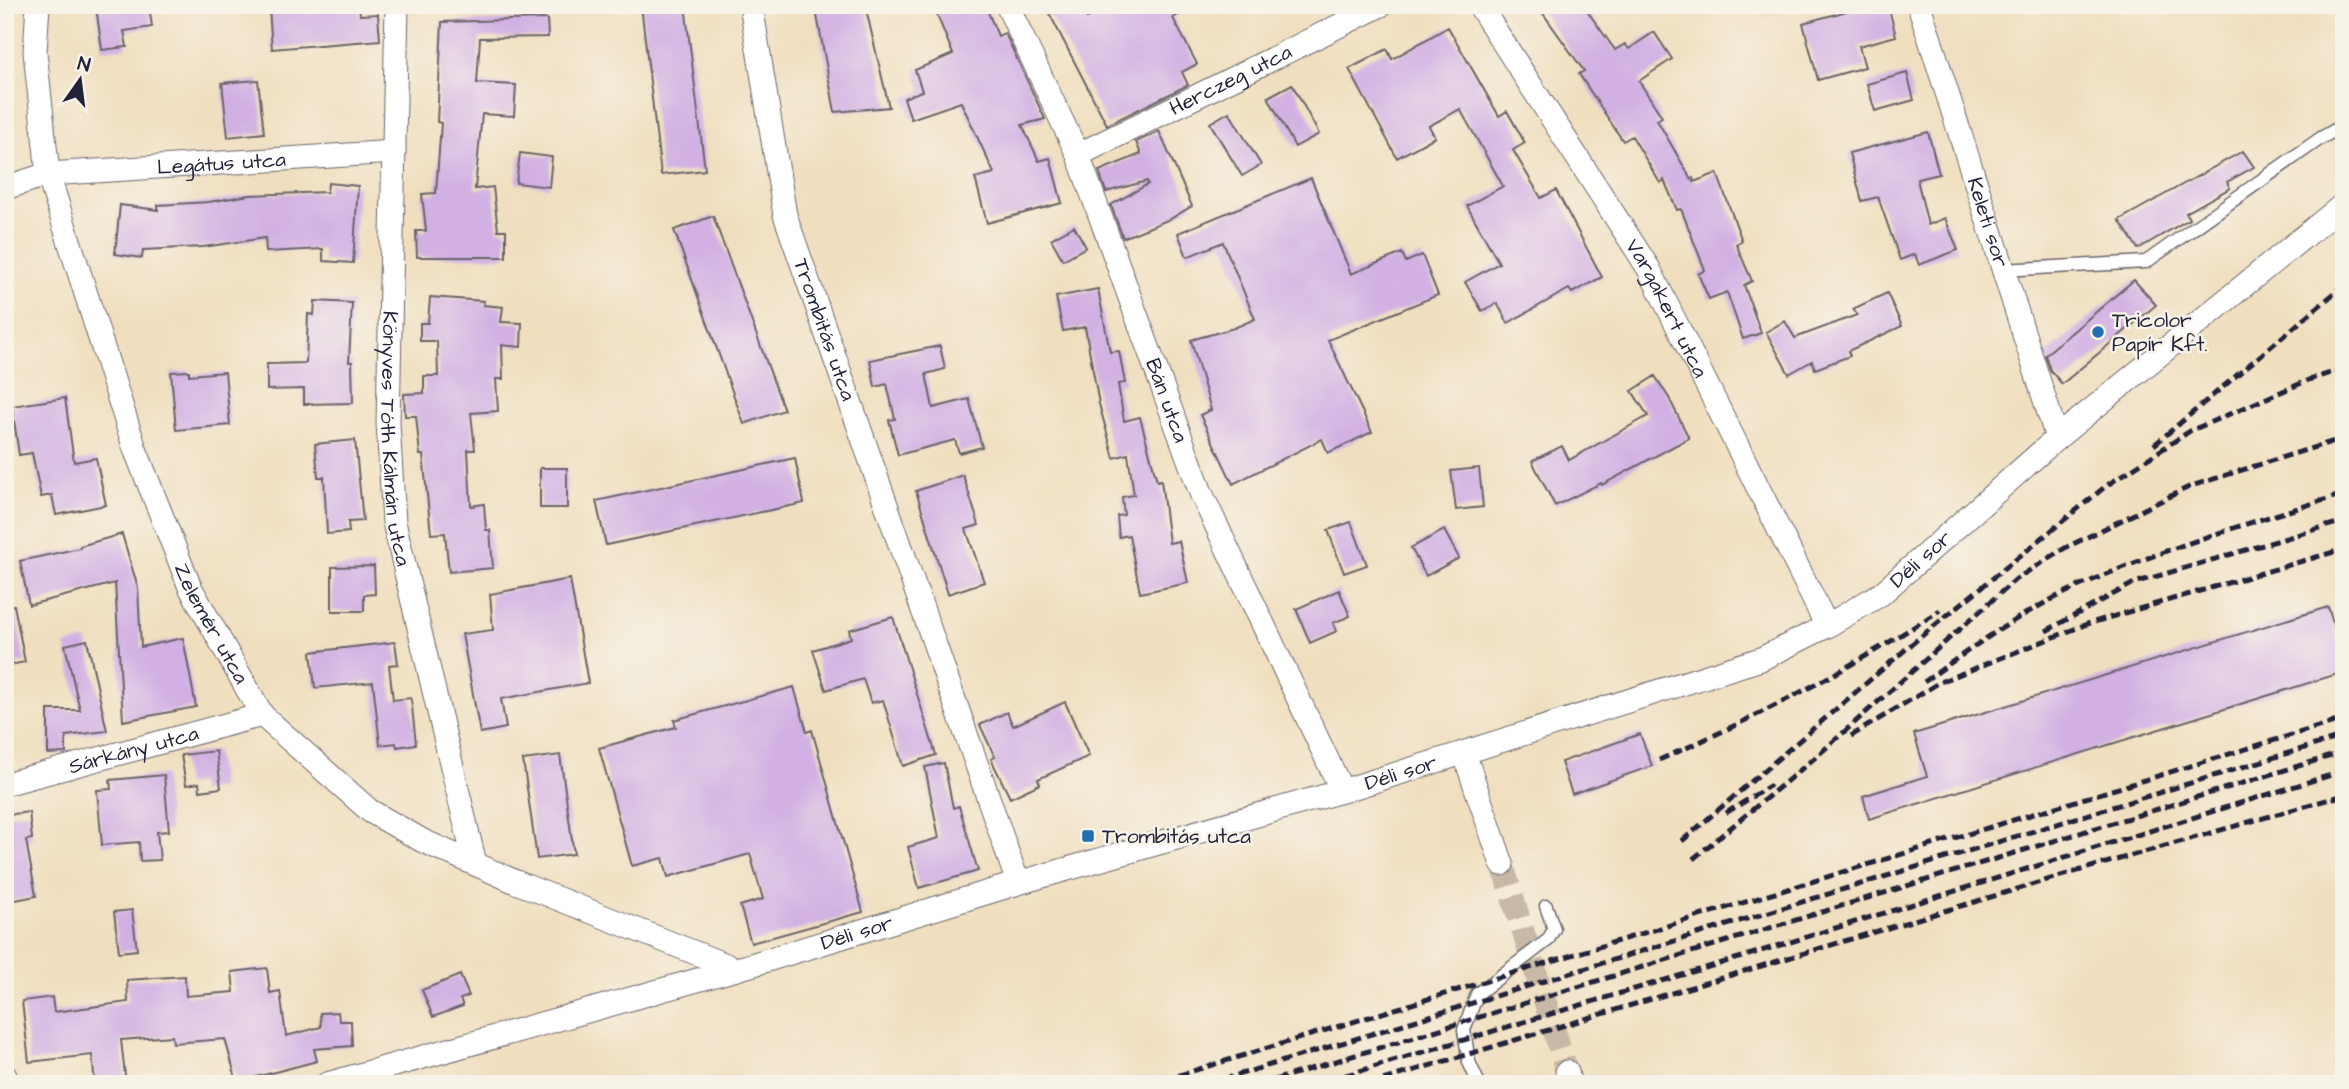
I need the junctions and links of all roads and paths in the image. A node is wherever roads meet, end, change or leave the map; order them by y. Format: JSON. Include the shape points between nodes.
{"nodes":[{"id":1,"x":38,"y":5,"type":"edge"},
{"id":2,"x":397,"y":5,"type":"edge"},
{"id":3,"x":751,"y":5,"type":"edge"},
{"id":4,"x":1007,"y":5,"type":"edge"},
{"id":5,"x":1381,"y":5,"type":"edge"},
{"id":6,"x":1479,"y":5,"type":"edge"},
{"id":7,"x":1919,"y":5,"type":"edge"},
{"id":8,"x":2344,"y":125,"type":"edge"},
{"id":9,"x":394,"y":152,"type":"junction"},
{"id":10,"x":1079,"y":155,"type":"junction"},
{"id":11,"x":48,"y":174,"type":"junction"},
{"id":12,"x":5,"y":188,"type":"edge"},
{"id":13,"x":2344,"y":204,"type":"edge"},
{"id":14,"x":2004,"y":270,"type":"junction"},
{"id":15,"x":2057,"y":438,"type":"junction"},
{"id":16,"x":1827,"y":626,"type":"junction"},
{"id":17,"x":262,"y":715,"type":"junction"},
{"id":18,"x":1464,"y":753,"type":"junction"},
{"id":19,"x":5,"y":784,"type":"edge"},
{"id":20,"x":1342,"y":791,"type":"junction"},
{"id":21,"x":475,"y":864,"type":"junction"},
{"id":22,"x":1502,"y":864,"type":"tunnel mouth"},
{"id":23,"x":1018,"y":883,"type":"junction"},
{"id":24,"x":1546,"y":905,"type":"dead end"},
{"id":25,"x":736,"y":969,"type":"junction"},
{"id":26,"x":5,"y":1076,"type":"edge"},
{"id":27,"x":6,"y":1084,"type":"edge"},
{"id":28,"x":327,"y":1084,"type":"edge"},
{"id":29,"x":1479,"y":1084,"type":"edge"}],
"edges":[{"from":1,"to":11,"type":"street","name":"Zelemér utca","via":[[35,52]]},
{"from":2,"to":9,"type":"street","name":"Könyves Tóth Kálmán utca"},
{"from":3,"to":23,"type":"street","name":"Trombitás utca","via":[[785,215]]},
{"from":4,"to":10,"type":"street","name":"Bán utca"},
{"from":5,"to":10,"type":"street","name":"Herczeg utca"},
{"from":6,"to":16,"type":"street","name":"Vargakert utca","via":[[1649,269]]},
{"from":7,"to":14,"type":"street","name":"Keleti sor"},
{"from":8,"to":14,"type":"lane","via":[[2146,262]]},
{"from":9,"to":11,"type":"street","name":"Legátus utca"},
{"from":9,"to":21,"type":"street","name":"Könyves Tóth Kálmán utca","via":[[388,423],[394,522]]},
{"from":10,"to":20,"type":"street","name":"Bán utca","via":[[1201,493]]},
{"from":11,"to":12,"type":"street","name":"Legátus utca"},
{"from":11,"to":17,"type":"street","name":"Zelemér utca","via":[[135,449],[190,587]]},
{"from":13,"to":15,"type":"street","name":"Déli sor"},
{"from":14,"to":15,"type":"street","name":"Keleti sor"},
{"from":15,"to":16,"type":"street","name":"Déli sor","via":[[1881,594]]},
{"from":16,"to":18,"type":"street","name":"Déli sor","via":[[1761,659]]},
{"from":17,"to":19,"type":"street","name":"Sárkány utca"},
{"from":17,"to":21,"type":"street","name":"Zelemér utca","via":[[370,811]]},
{"from":18,"to":20,"type":"street","name":"Déli sor"},
{"from":18,"to":22,"type":"street"},
{"from":20,"to":23,"type":"street","name":"Déli sor"},
{"from":21,"to":25,"type":"street","name":"Zelemér utca"},
{"from":23,"to":25,"type":"street","name":"Déli sor"},
{"from":24,"to":29,"type":"lane","via":[[1554,929],[1548,940],[1477,994],[1464,1030],[1469,1062]]},
{"from":25,"to":28,"type":"street","name":"Déli sor"},
{"from":26,"to":27,"type":"street"}]}
